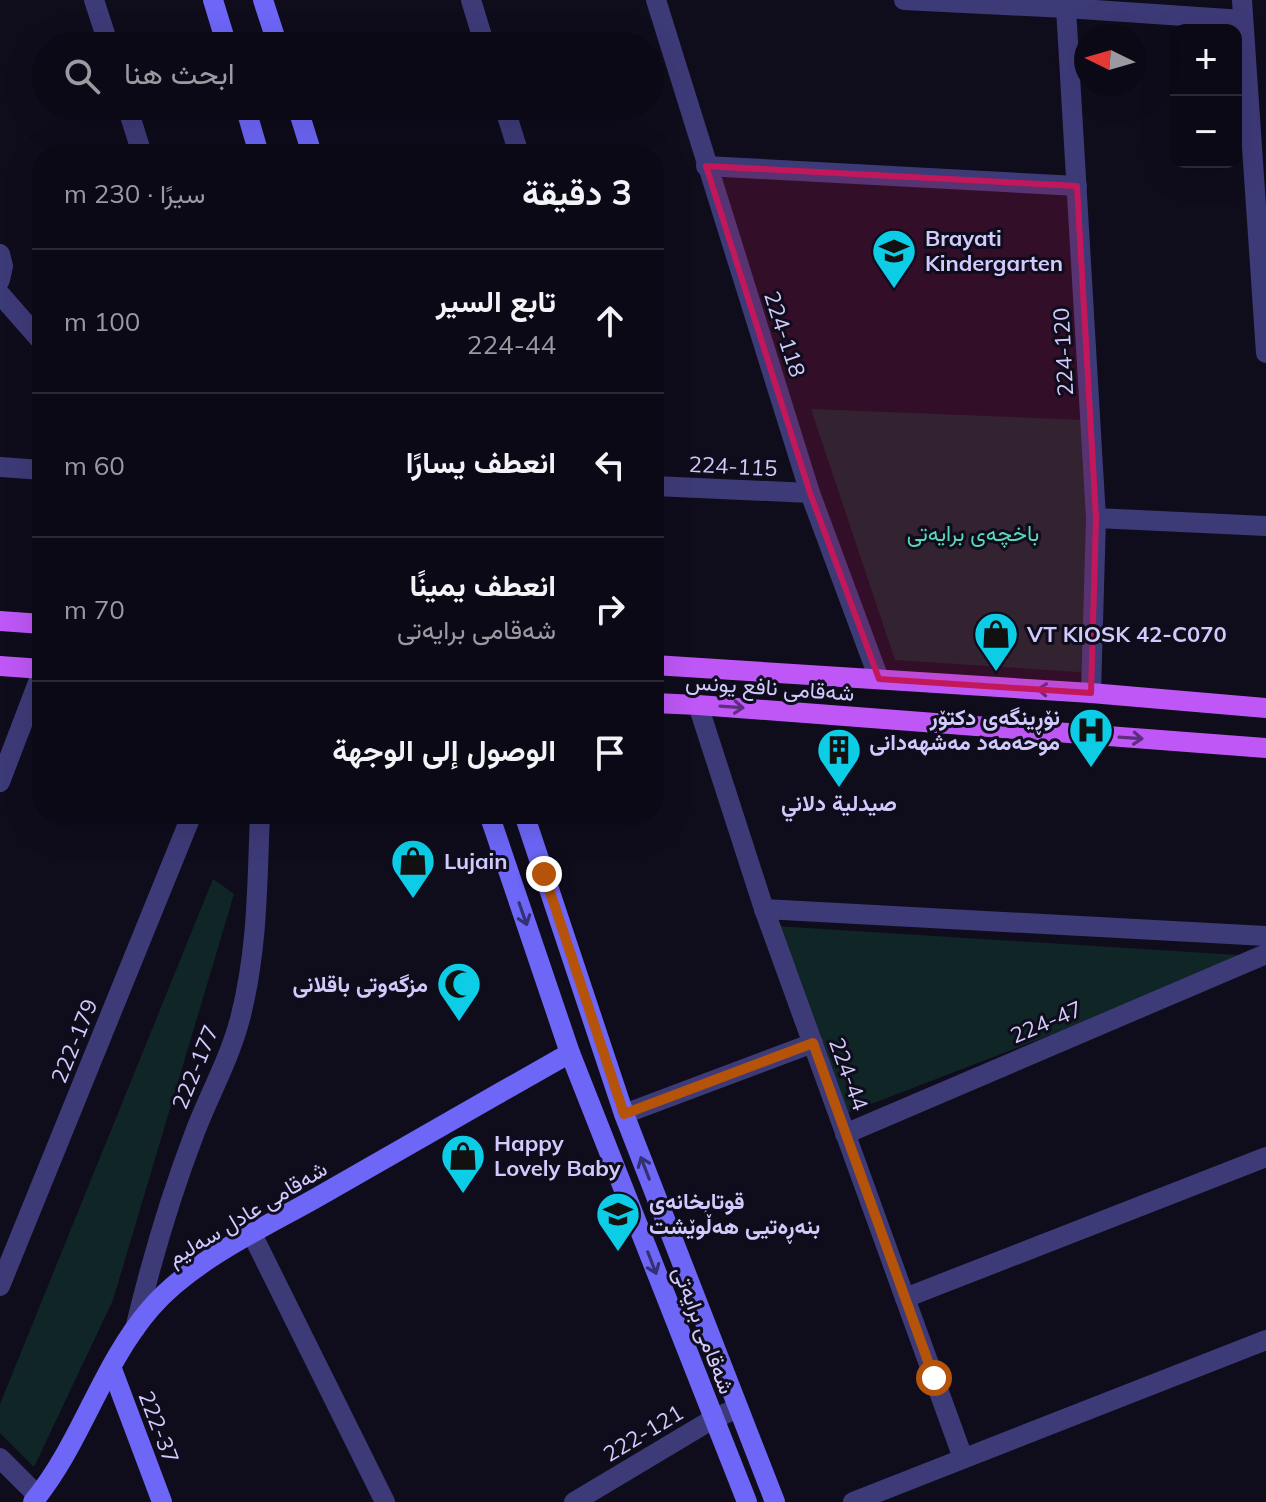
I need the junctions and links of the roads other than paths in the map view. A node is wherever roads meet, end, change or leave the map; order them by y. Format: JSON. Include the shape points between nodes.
{"nodes":[{"id":1,"x":94,"y":0,"type":"edge"},
{"id":2,"x":213,"y":0,"type":"edge"},
{"id":3,"x":263,"y":0,"type":"edge"},
{"id":4,"x":471,"y":0,"type":"edge"},
{"id":5,"x":656,"y":0,"type":"edge"},
{"id":6,"x":904,"y":0,"type":"edge"},
{"id":7,"x":1066,"y":8,"type":"junction"},
{"id":8,"x":1242,"y":10,"type":"edge"},
{"id":9,"x":104,"y":32,"type":"edge"},
{"id":10,"x":223,"y":32,"type":"edge"},
{"id":11,"x":273,"y":32,"type":"edge"},
{"id":12,"x":481,"y":32,"type":"edge"},
{"id":13,"x":131,"y":120,"type":"edge"},
{"id":14,"x":249,"y":120,"type":"edge"},
{"id":15,"x":301,"y":120,"type":"edge"},
{"id":16,"x":508,"y":120,"type":"edge"},
{"id":17,"x":139,"y":144,"type":"edge"},
{"id":18,"x":256,"y":144,"type":"edge"},
{"id":19,"x":309,"y":144,"type":"edge"},
{"id":20,"x":516,"y":144,"type":"edge"},
{"id":21,"x":706,"y":166,"type":"junction"},
{"id":22,"x":1077,"y":186,"type":"junction"},
{"id":23,"x":0,"y":254,"type":"edge"},
{"id":24,"x":0,"y":280,"type":"edge"},
{"id":25,"x":0,"y":294,"type":"edge"},
{"id":26,"x":32,"y":324,"type":"edge"},
{"id":27,"x":1266,"y":353,"type":"edge"},
{"id":28,"x":0,"y":467,"type":"edge"},
{"id":29,"x":32,"y":469,"type":"edge"},
{"id":30,"x":664,"y":486,"type":"edge"},
{"id":31,"x":810,"y":493,"type":"junction"},
{"id":32,"x":1096,"y":518,"type":"junction"},
{"id":33,"x":1266,"y":526,"type":"edge"},
{"id":34,"x":0,"y":621,"type":"edge"},
{"id":35,"x":32,"y":623,"type":"edge"},
{"id":36,"x":0,"y":666,"type":"edge"},
{"id":37,"x":664,"y":666,"type":"edge"},
{"id":38,"x":32,"y":669,"type":"edge"},
{"id":39,"x":879,"y":679,"type":"junction"},
{"id":40,"x":1091,"y":693,"type":"junction"},
{"id":41,"x":32,"y":697,"type":"edge"},
{"id":42,"x":664,"y":703,"type":"edge"},
{"id":43,"x":698,"y":705,"type":"junction"},
{"id":44,"x":1266,"y":708,"type":"edge"},
{"id":45,"x":1266,"y":748,"type":"edge"},
{"id":46,"x":0,"y":782,"type":"edge"},
{"id":47,"x":188,"y":824,"type":"edge"},
{"id":48,"x":260,"y":824,"type":"edge"},
{"id":49,"x":492,"y":824,"type":"edge"},
{"id":50,"x":527,"y":824,"type":"edge"},
{"id":51,"x":764,"y":909,"type":"junction"},
{"id":52,"x":1266,"y":936,"type":"edge"},
{"id":53,"x":1266,"y":954,"type":"edge"},
{"id":54,"x":813,"y":1043,"type":"junction"},
{"id":55,"x":570,"y":1053,"type":"junction"},
{"id":56,"x":624,"y":1114,"type":"junction"},
{"id":57,"x":845,"y":1134,"type":"junction"},
{"id":58,"x":1266,"y":1157,"type":"edge"},
{"id":59,"x":252,"y":1234,"type":"junction"},
{"id":60,"x":0,"y":1286,"type":"edge"},
{"id":61,"x":905,"y":1298,"type":"junction"},
{"id":62,"x":135,"y":1329,"type":"junction"},
{"id":63,"x":1266,"y":1340,"type":"edge"},
{"id":64,"x":112,"y":1369,"type":"junction"},
{"id":65,"x":738,"y":1408,"type":"junction"},
{"id":66,"x":713,"y":1419,"type":"junction"},
{"id":67,"x":0,"y":1458,"type":"edge"},
{"id":68,"x":963,"y":1458,"type":"junction"},
{"id":69,"x":36,"y":1499,"type":"edge"},
{"id":70,"x":162,"y":1502,"type":"edge"},
{"id":71,"x":385,"y":1502,"type":"edge"},
{"id":72,"x":574,"y":1502,"type":"edge"},
{"id":73,"x":747,"y":1502,"type":"edge"},
{"id":74,"x":775,"y":1502,"type":"edge"},
{"id":75,"x":853,"y":1502,"type":"edge"}],
"edges":[{"from":1,"to":9,"type":"street"},
{"from":2,"to":10,"type":"main road"},
{"from":3,"to":11,"type":"main road"},
{"from":4,"to":12,"type":"street"},
{"from":5,"to":21,"type":"street","name":"224-118"},
{"from":6,"to":7,"type":"street"},
{"from":7,"to":8,"type":"street"},
{"from":7,"to":22,"type":"street","name":"224-120"},
{"from":8,"to":27,"type":"street"},
{"from":13,"to":17,"type":"street"},
{"from":14,"to":18,"type":"main road"},
{"from":15,"to":19,"type":"main road"},
{"from":16,"to":20,"type":"street"},
{"from":21,"to":22,"type":"street"},
{"from":21,"to":31,"type":"street","name":"224-118"},
{"from":22,"to":32,"type":"street","name":"224-120"},
{"from":23,"to":24,"type":"street"},
{"from":25,"to":26,"type":"street"},
{"from":28,"to":29,"type":"street"},
{"from":30,"to":31,"type":"street","name":"224-115"},
{"from":31,"to":39,"type":"street","name":"224-118"},
{"from":32,"to":33,"type":"street"},
{"from":32,"to":40,"type":"street","name":"224-120"},
{"from":34,"to":35,"type":"main road"},
{"from":36,"to":38,"type":"main road"},
{"from":37,"to":39,"type":"main road","name":"شەقامی نافع یونس"},
{"from":40,"to":39,"type":"main road","name":"شەقامی نافع یونس","one_way":true},
{"from":40,"to":44,"type":"main road","name":"شەقامی نافع یونس"},
{"from":41,"to":46,"type":"street"},
{"from":42,"to":43,"type":"main road","name":"شەقامی نافع یونس"},
{"from":43,"to":45,"type":"main road","name":"شەقامی نافع یونس","one_way":true},
{"from":43,"to":51,"type":"street","name":"224-44"},
{"from":47,"to":60,"type":"street","name":"222-179"},
{"from":48,"to":62,"type":"street","name":"222-177","via":[[254,948],[239,1021],[170,1200]]},
{"from":49,"to":55,"type":"main road","name":"شەقامی برایەتی","one_way":true},
{"from":50,"to":56,"type":"main road","name":"شەقامی برایەتی"},
{"from":51,"to":52,"type":"street"},
{"from":51,"to":54,"type":"street","name":"224-44"},
{"from":53,"to":57,"type":"street","name":"224-47"},
{"from":54,"to":56,"type":"street"},
{"from":54,"to":57,"type":"street","name":"224-44"},
{"from":55,"to":59,"type":"main road","name":"شەقامی عادل سەلیم"},
{"from":55,"to":66,"type":"main road","name":"شەقامی برایەتی","one_way":true},
{"from":65,"to":56,"type":"main road","name":"شەقامی برایەتی","one_way":true},
{"from":57,"to":61,"type":"street","name":"224-44"},
{"from":58,"to":61,"type":"street"},
{"from":59,"to":62,"type":"main road","name":"شەقامی عادل سەلیم","via":[[183,1277]]},
{"from":59,"to":71,"type":"street"},
{"from":61,"to":68,"type":"street","name":"224-44"},
{"from":62,"to":64,"type":"main road","name":"شەقامی عادل سەلیم"},
{"from":63,"to":68,"type":"street"},
{"from":64,"to":69,"type":"main road","name":"شەقامی عادل سەلیم"},
{"from":64,"to":70,"type":"main road","name":"222-37"},
{"from":65,"to":66,"type":"street","name":"222-121"},
{"from":65,"to":74,"type":"main road","name":"شەقامی برایەتی"},
{"from":66,"to":72,"type":"street","name":"222-121"},
{"from":66,"to":73,"type":"main road","name":"شەقامی برایەتی"},
{"from":67,"to":69,"type":"street"},
{"from":68,"to":75,"type":"street"}]}
